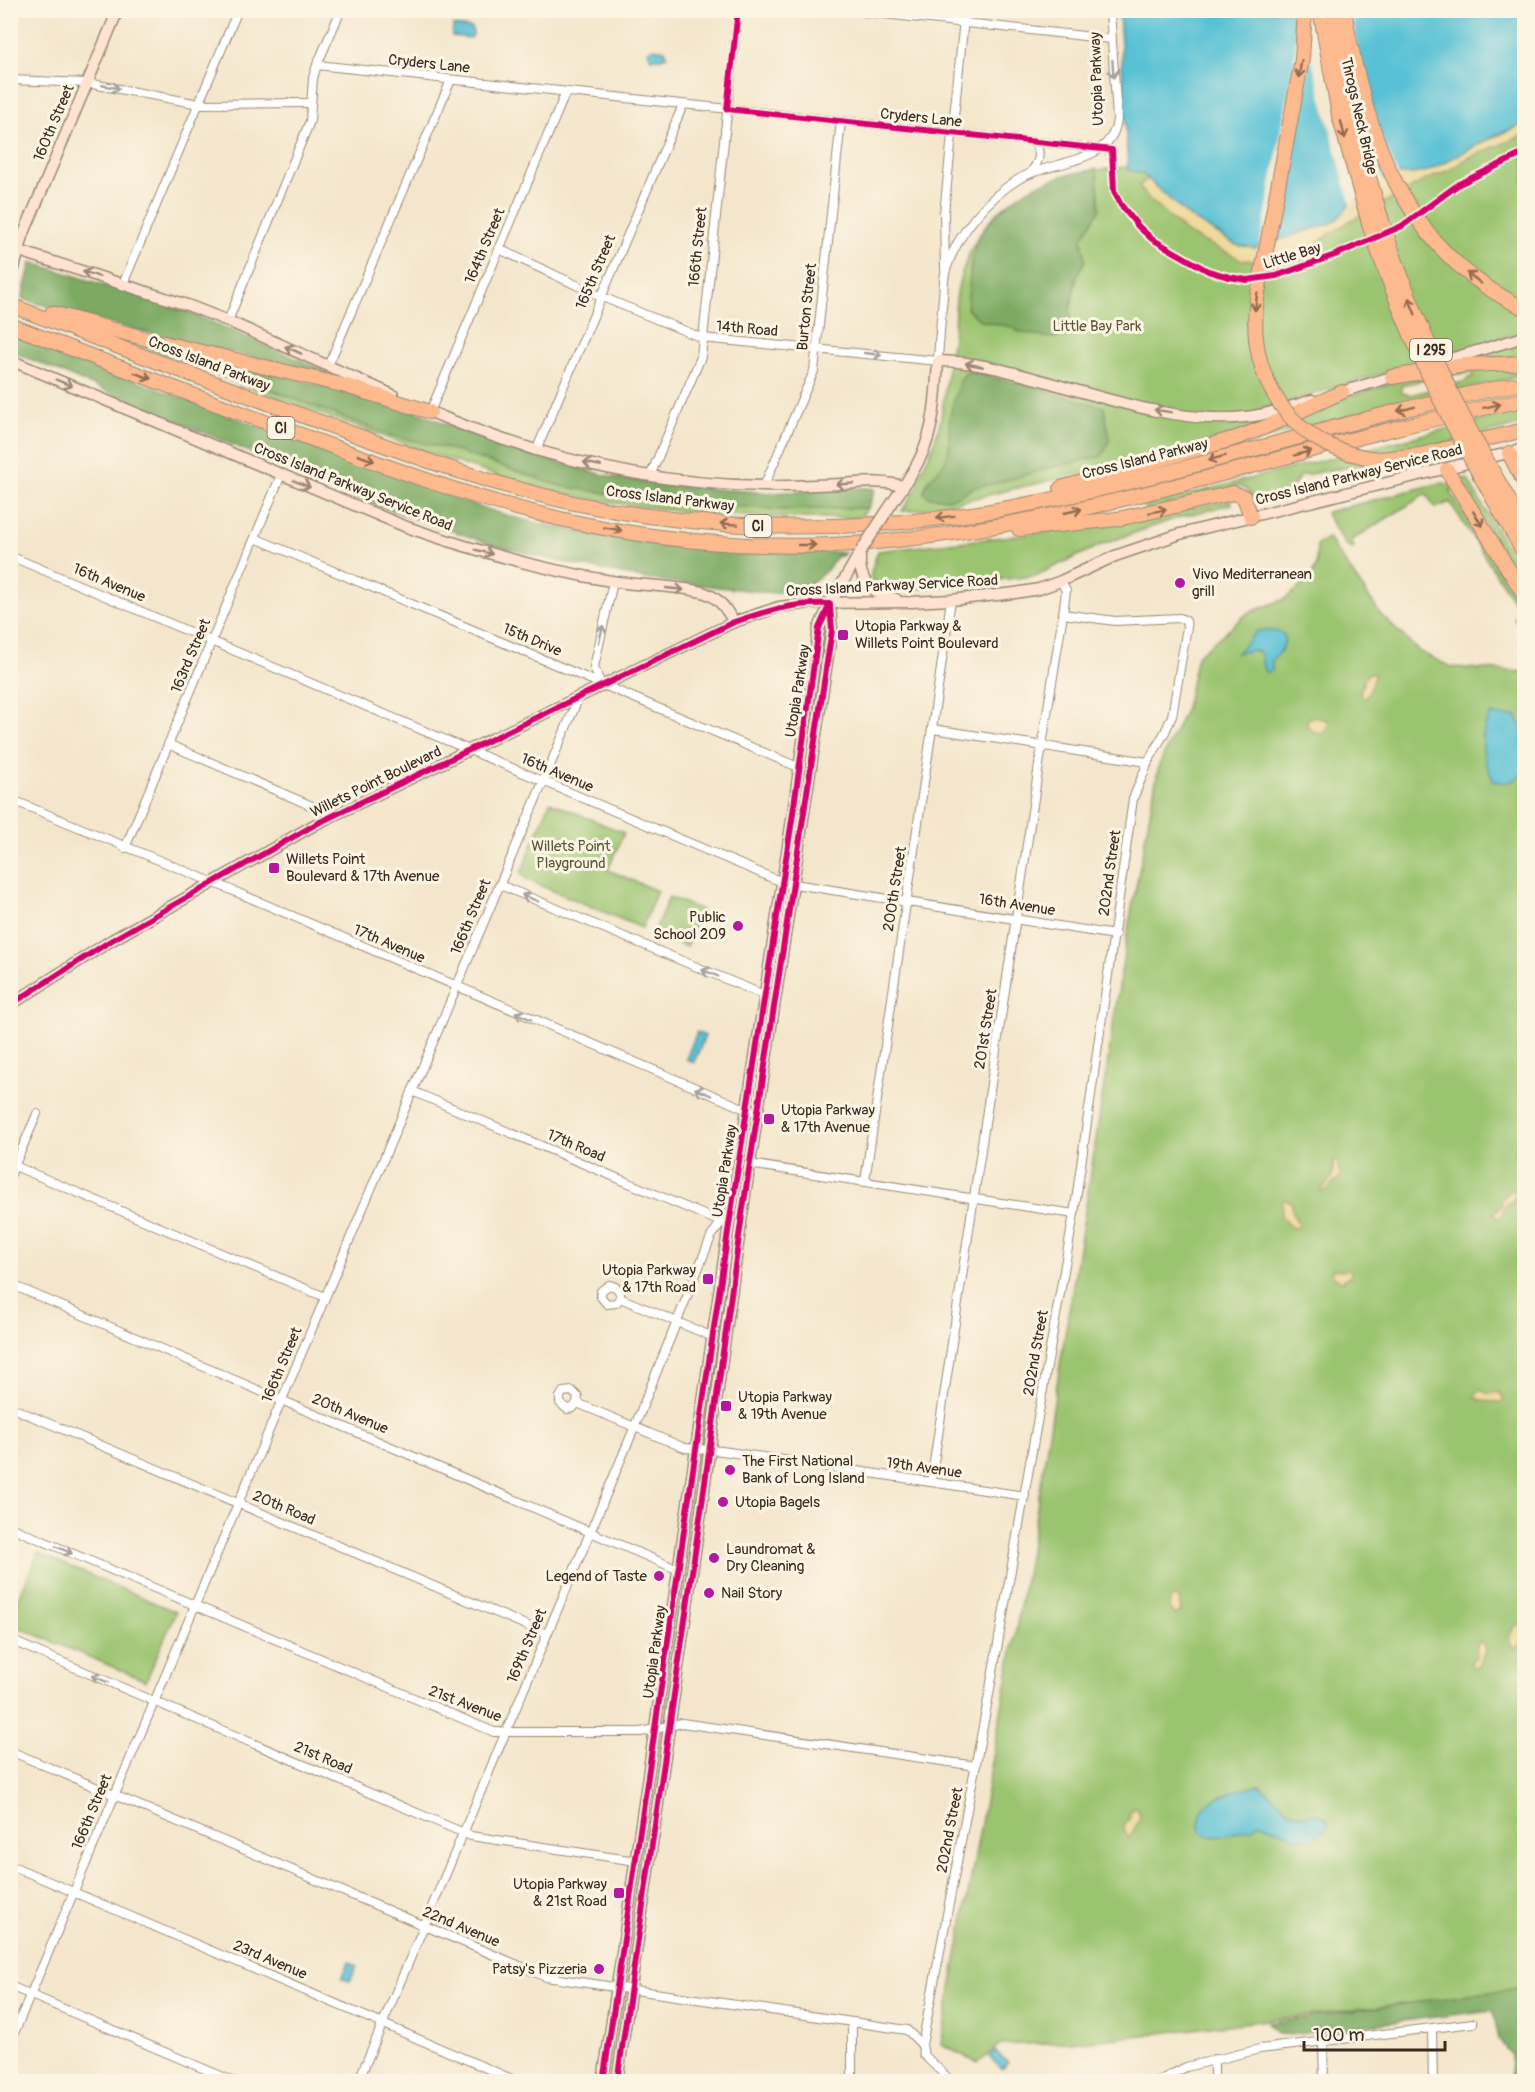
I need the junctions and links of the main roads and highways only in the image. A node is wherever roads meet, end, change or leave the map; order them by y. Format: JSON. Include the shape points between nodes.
{"nodes":[{"id":1,"x":1305,"y":10,"type":"edge"},
{"id":2,"x":1320,"y":10,"type":"edge"},
{"id":3,"x":1334,"y":10,"type":"edge"},
{"id":4,"x":1344,"y":10,"type":"edge"},
{"id":5,"x":1376,"y":226,"type":"junction"},
{"id":6,"x":10,"y":303,"type":"edge"},
{"id":7,"x":1524,"y":308,"type":"edge"},
{"id":8,"x":10,"y":325,"type":"edge"},
{"id":9,"x":1524,"y":363,"type":"edge"},
{"id":10,"x":1392,"y":377,"type":"road end"},
{"id":11,"x":1524,"y":383,"type":"edge"},
{"id":12,"x":1342,"y":392,"type":"road end"},
{"id":13,"x":1524,"y":400,"type":"edge"},
{"id":14,"x":430,"y":411,"type":"road end"},
{"id":15,"x":1524,"y":430,"type":"edge"},
{"id":16,"x":1509,"y":453,"type":"road end"},
{"id":17,"x":1446,"y":470,"type":"road end"},
{"id":18,"x":1486,"y":473,"type":"junction"},
{"id":19,"x":1524,"y":482,"type":"edge"},
{"id":20,"x":971,"y":514,"type":"junction"},
{"id":21,"x":1251,"y":517,"type":"road end"},
{"id":22,"x":1524,"y":527,"type":"edge"},
{"id":23,"x":891,"y":541,"type":"junction"},
{"id":24,"x":1524,"y":553,"type":"edge"},
{"id":25,"x":1524,"y":594,"type":"edge"}],
"edges":[{"from":1,"to":15,"type":"highway","one_way":true,"bridge":true,"via":[[1302,59],[1254,317],[1260,365],[1270,389],[1281,406],[1314,437],[1335,448],[1379,459],[1400,459]]},
{"from":2,"to":5,"type":"highway","name":"Throgs Neck Bridge","number":"I 295","one_way":true,"via":[[1340,115]]},
{"from":3,"to":5,"type":"highway","name":"Throgs Neck Bridge","number":"I 295"},
{"from":7,"to":4,"type":"highway","one_way":true,"via":[[1492,291],[1456,263],[1430,237],[1408,206],[1385,163],[1367,115]]},
{"from":5,"to":18,"type":"highway","number":"I 295","bridge":true},
{"from":6,"to":14,"type":"highway","via":[[346,386]]},
{"from":20,"to":6,"type":"highway","name":"Cross Island Parkway","number":"CI","one_way":true,"via":[[881,524],[773,526],[675,519],[577,503],[489,481],[427,460],[171,367]]},
{"from":8,"to":23,"type":"highway","number":"CI","one_way":true,"via":[[374,461],[539,514],[637,533],[719,542],[815,545]]},
{"from":9,"to":10,"type":"highway","via":[[1465,365]]},
{"from":11,"to":20,"type":"highway","name":"Cross Island Parkway","number":"CI","one_way":true,"via":[[1116,484]]},
{"from":12,"to":20,"type":"highway","via":[[1236,438]]},
{"from":23,"to":13,"type":"highway","number":"CI","one_way":true,"via":[[992,527],[1109,503],[1404,426]]},
{"from":16,"to":19,"type":"highway"},
{"from":17,"to":25,"type":"highway","one_way":true},
{"from":18,"to":22,"type":"highway","number":"I 295"},
{"from":18,"to":24,"type":"highway","number":"I 295"},
{"from":23,"to":21,"type":"highway","one_way":true,"via":[[1105,521],[1233,493],[1244,497]]}]}
